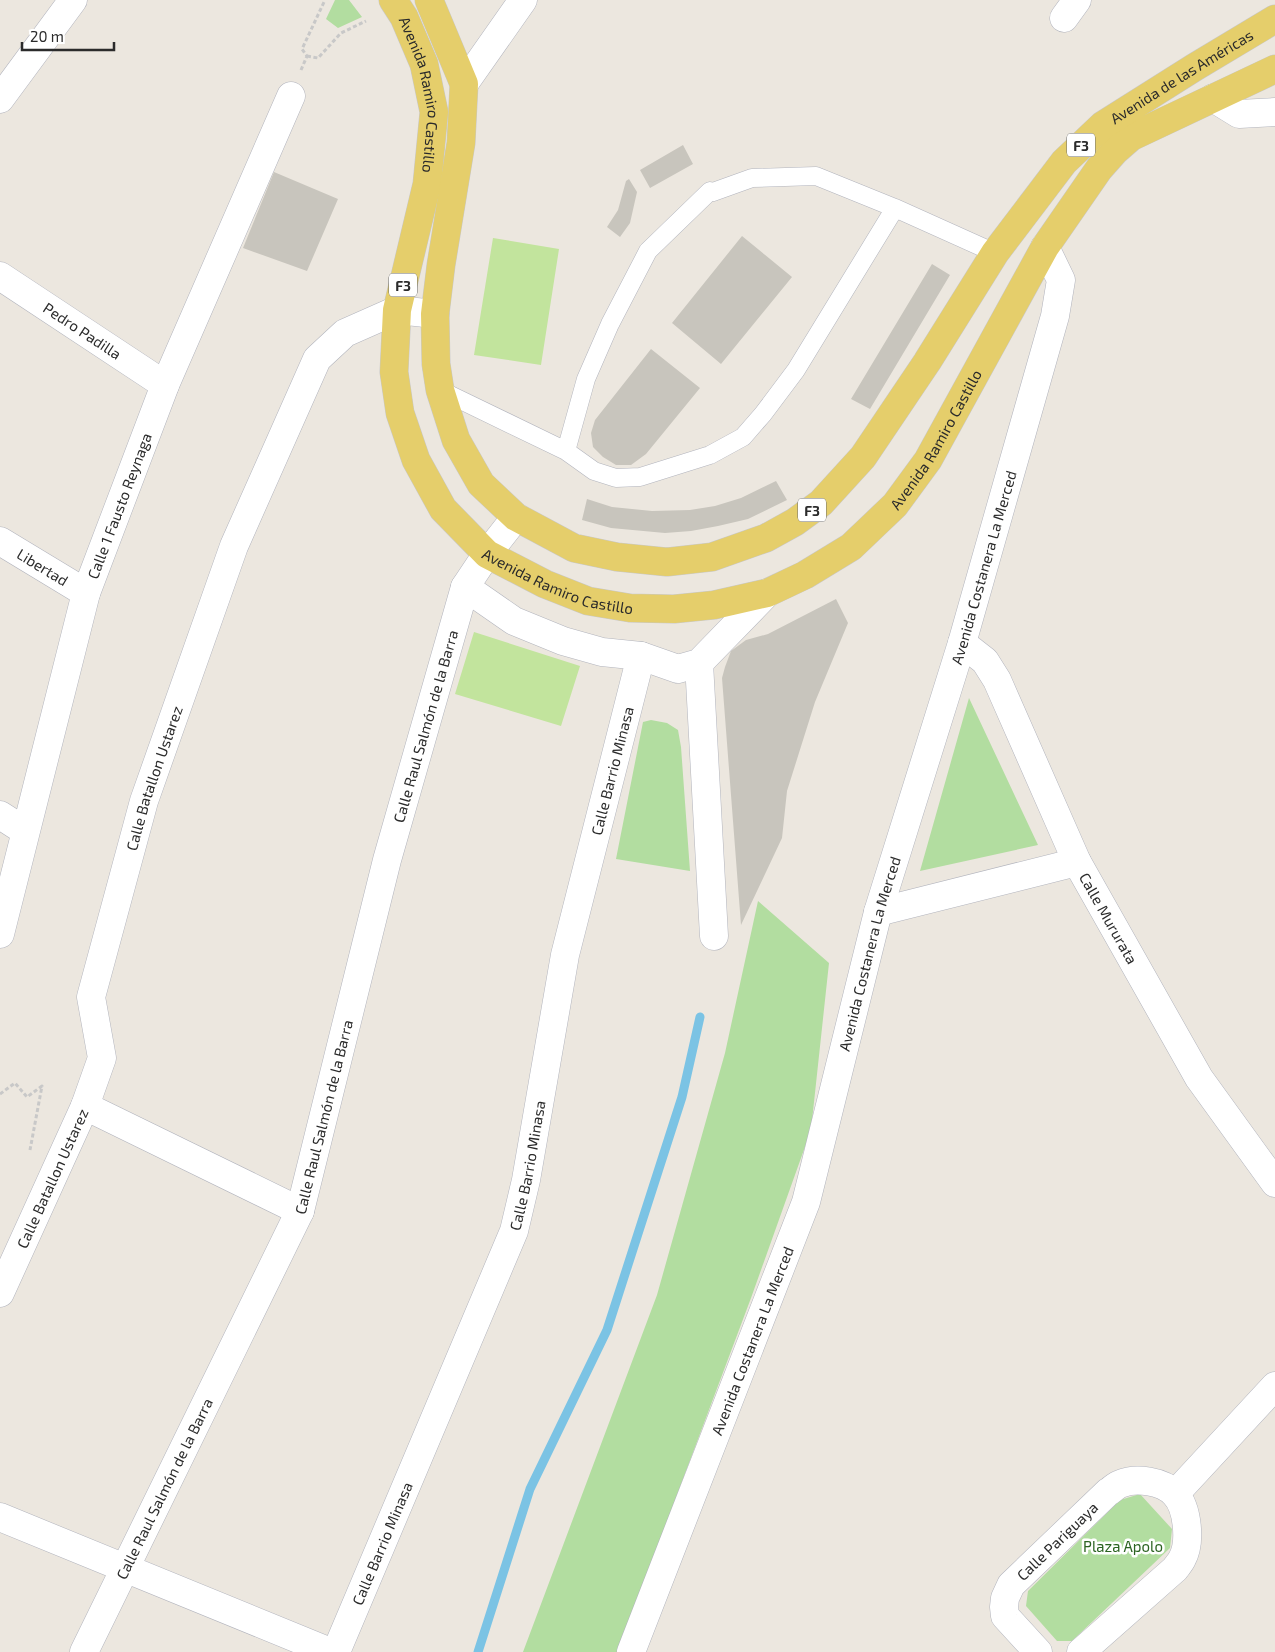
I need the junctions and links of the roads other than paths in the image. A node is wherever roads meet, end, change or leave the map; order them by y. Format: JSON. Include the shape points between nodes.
{"nodes":[{"id":1,"x":74,"y":0,"type":"edge"},
{"id":2,"x":392,"y":0,"type":"edge"},
{"id":3,"x":429,"y":0,"type":"edge"},
{"id":4,"x":523,"y":0,"type":"edge"},
{"id":5,"x":1275,"y":19,"type":"edge"},
{"id":6,"x":1195,"y":67,"type":"junction"},
{"id":7,"x":1275,"y":69,"type":"edge"},
{"id":8,"x":464,"y":84,"type":"junction"},
{"id":9,"x":291,"y":96,"type":"road end"},
{"id":10,"x":0,"y":98,"type":"edge"},
{"id":11,"x":1213,"y":98,"type":"junction"},
{"id":12,"x":1275,"y":112,"type":"edge"},
{"id":13,"x":895,"y":208,"type":"junction"},
{"id":14,"x":1045,"y":247,"type":"junction"},
{"id":15,"x":995,"y":253,"type":"junction"},
{"id":16,"x":0,"y":276,"type":"edge"},
{"id":17,"x":397,"y":310,"type":"junction"},
{"id":18,"x":435,"y":314,"type":"junction"},
{"id":19,"x":1003,"y":321,"type":"junction"},
{"id":20,"x":166,"y":385,"type":"junction"},
{"id":21,"x":440,"y":390,"type":"junction"},
{"id":22,"x":398,"y":398,"type":"junction"},
{"id":23,"x":566,"y":451,"type":"junction"},
{"id":24,"x":516,"y":516,"type":"junction"},
{"id":25,"x":0,"y":541,"type":"edge"},
{"id":26,"x":487,"y":554,"type":"junction"},
{"id":27,"x":464,"y":587,"type":"junction"},
{"id":28,"x":86,"y":593,"type":"junction"},
{"id":29,"x":767,"y":593,"type":"junction"},
{"id":30,"x":962,"y":643,"type":"junction"},
{"id":31,"x":641,"y":656,"type":"junction"},
{"id":32,"x":699,"y":663,"type":"junction"},
{"id":33,"x":0,"y":815,"type":"edge"},
{"id":34,"x":25,"y":831,"type":"junction"},
{"id":35,"x":1077,"y":862,"type":"junction"},
{"id":36,"x":878,"y":912,"type":"junction"},
{"id":37,"x":0,"y":934,"type":"edge"},
{"id":38,"x":714,"y":936,"type":"dead end"},
{"id":39,"x":85,"y":1106,"type":"junction"},
{"id":40,"x":1275,"y":1183,"type":"edge"},
{"id":41,"x":300,"y":1211,"type":"junction"},
{"id":42,"x":0,"y":1293,"type":"edge"},
{"id":43,"x":1275,"y":1386,"type":"edge"},
{"id":44,"x":1175,"y":1494,"type":"junction"},
{"id":45,"x":0,"y":1517,"type":"edge"},
{"id":46,"x":125,"y":1567,"type":"junction"},
{"id":47,"x":84,"y":1652,"type":"edge"},
{"id":48,"x":330,"y":1652,"type":"edge"},
{"id":49,"x":336,"y":1652,"type":"edge"},
{"id":50,"x":630,"y":1652,"type":"edge"},
{"id":51,"x":1038,"y":1652,"type":"edge"},
{"id":52,"x":1081,"y":1652,"type":"edge"}],
"edges":[{"from":1,"to":10,"type":"street"},
{"from":2,"to":17,"type":"main road","name":"Avenida Ramiro Castillo","number":"F3","via":[[404,16],[424,64],[434,112],[428,184]]},
{"from":3,"to":8,"type":"main road","name":"Avenida Ramiro Castillo","number":"F3"},
{"from":4,"to":8,"type":"street"},
{"from":5,"to":6,"type":"main road","name":"Avenida de las Américas","number":"F3"},
{"from":6,"to":11,"type":"main road"},
{"from":6,"to":15,"type":"main road","name":"Avenida de las Américas","number":"F3","via":[[1103,125],[1064,162]]},
{"from":7,"to":11,"type":"main road","name":"Avenida de las Américas","number":"F3"},
{"from":8,"to":18,"type":"main road","name":"Avenida Ramiro Castillo","number":"F3","via":[[461,143]]},
{"from":9,"to":20,"type":"street","name":"Calle 1 Fausto Reynaga"},
{"from":11,"to":12,"type":"street","via":[[1240,114]]},
{"from":11,"to":14,"type":"main road","name":"Avenida de las Américas","number":"F3","via":[[1131,137],[1115,151]]},
{"from":13,"to":15,"type":"lane"},
{"from":13,"to":23,"type":"lane","via":[[796,370],[742,437],[710,455],[640,477],[616,478],[594,471]]},
{"from":13,"to":23,"type":"lane","via":[[816,176],[752,178],[710,191],[648,251],[610,324],[586,380]]},
{"from":14,"to":19,"type":"main road","name":"Avenida Ramiro Castillo","number":"F3"},
{"from":14,"to":30,"type":"street","name":"Avenida Costanera La Merced","via":[[1061,280],[1055,316]]},
{"from":15,"to":19,"type":"main road","via":[[1004,280]]},
{"from":15,"to":24,"type":"main road","name":"Avenida Ramiro Castillo","number":"F3","via":[[863,457],[821,503],[766,538],[712,557],[667,562],[574,548]]},
{"from":16,"to":20,"type":"street","name":"Pedro Padilla"},
{"from":17,"to":18,"type":"street"},
{"from":17,"to":22,"type":"main road","name":"Avenida Ramiro Castillo","number":"F3","via":[[394,372]]},
{"from":17,"to":39,"type":"street","name":"Calle Batallon Ustarez","via":[[345,333],[317,359],[234,546],[144,801],[91,998],[102,1058]]},
{"from":18,"to":21,"type":"main road","name":"Avenida Ramiro Castillo","number":"F3"},
{"from":19,"to":29,"type":"main road","name":"Avenida Ramiro Castillo","number":"F3","via":[[928,460],[895,505],[851,547]]},
{"from":20,"to":28,"type":"street","name":"Calle 1 Fausto Reynaga"},
{"from":21,"to":22,"type":"main road"},
{"from":21,"to":23,"type":"lane"},
{"from":21,"to":24,"type":"main road","name":"Avenida Ramiro Castillo","number":"F3","via":[[456,440],[481,484]]},
{"from":22,"to":26,"type":"main road","name":"Avenida Ramiro Castillo","number":"F3","via":[[416,460],[443,508]]},
{"from":24,"to":26,"type":"street","name":"Calle Raul Salmón de la Barra"},
{"from":25,"to":28,"type":"street","name":"Libertad"},
{"from":26,"to":27,"type":"street","name":"Calle Raul Salmón de la Barra"},
{"from":26,"to":29,"type":"main road","name":"Avenida Ramiro Castillo","number":"F3","via":[[562,591],[630,608],[674,609],[714,605]]},
{"from":27,"to":31,"type":"street","via":[[514,620],[563,641],[602,652]]},
{"from":27,"to":41,"type":"street","name":"Calle Raul Salmón de la Barra","via":[[387,860]]},
{"from":28,"to":34,"type":"street","name":"Calle 1 Fausto Reynaga"},
{"from":29,"to":32,"type":"street"},
{"from":30,"to":35,"type":"street","name":"Calle Mururata","via":[[984,661],[997,680]]},
{"from":30,"to":36,"type":"street","name":"Avenida Costanera La Merced"},
{"from":31,"to":32,"type":"street","via":[[678,669]]},
{"from":31,"to":49,"type":"street","name":"Calle Barrio Minasa","via":[[564,955],[526,1180],[514,1231]]},
{"from":32,"to":38,"type":"street"},
{"from":33,"to":34,"type":"street"},
{"from":34,"to":37,"type":"street","name":"Calle 1 Fausto Reynaga"},
{"from":35,"to":36,"type":"street"},
{"from":35,"to":40,"type":"street","name":"Calle Mururata","via":[[1199,1078]]},
{"from":36,"to":50,"type":"street","name":"Avenida Costanera La Merced","via":[[806,1202]]},
{"from":39,"to":41,"type":"street"},
{"from":39,"to":42,"type":"street","name":"Calle Batallon Ustarez"},
{"from":41,"to":46,"type":"street","name":"Calle Raul Salmón de la Barra"},
{"from":43,"to":44,"type":"street"},
{"from":44,"to":51,"type":"street","name":"Calle Pariguaya","via":[[1160,1484],[1134,1480],[1120,1484],[1011,1585],[1005,1598],[1005,1616]]},
{"from":44,"to":52,"type":"street","via":[[1185,1514],[1186,1547],[1182,1559],[1175,1569]]},
{"from":45,"to":46,"type":"street"},
{"from":46,"to":47,"type":"street","name":"Calle Raul Salmón de la Barra"},
{"from":46,"to":48,"type":"street"}]}
